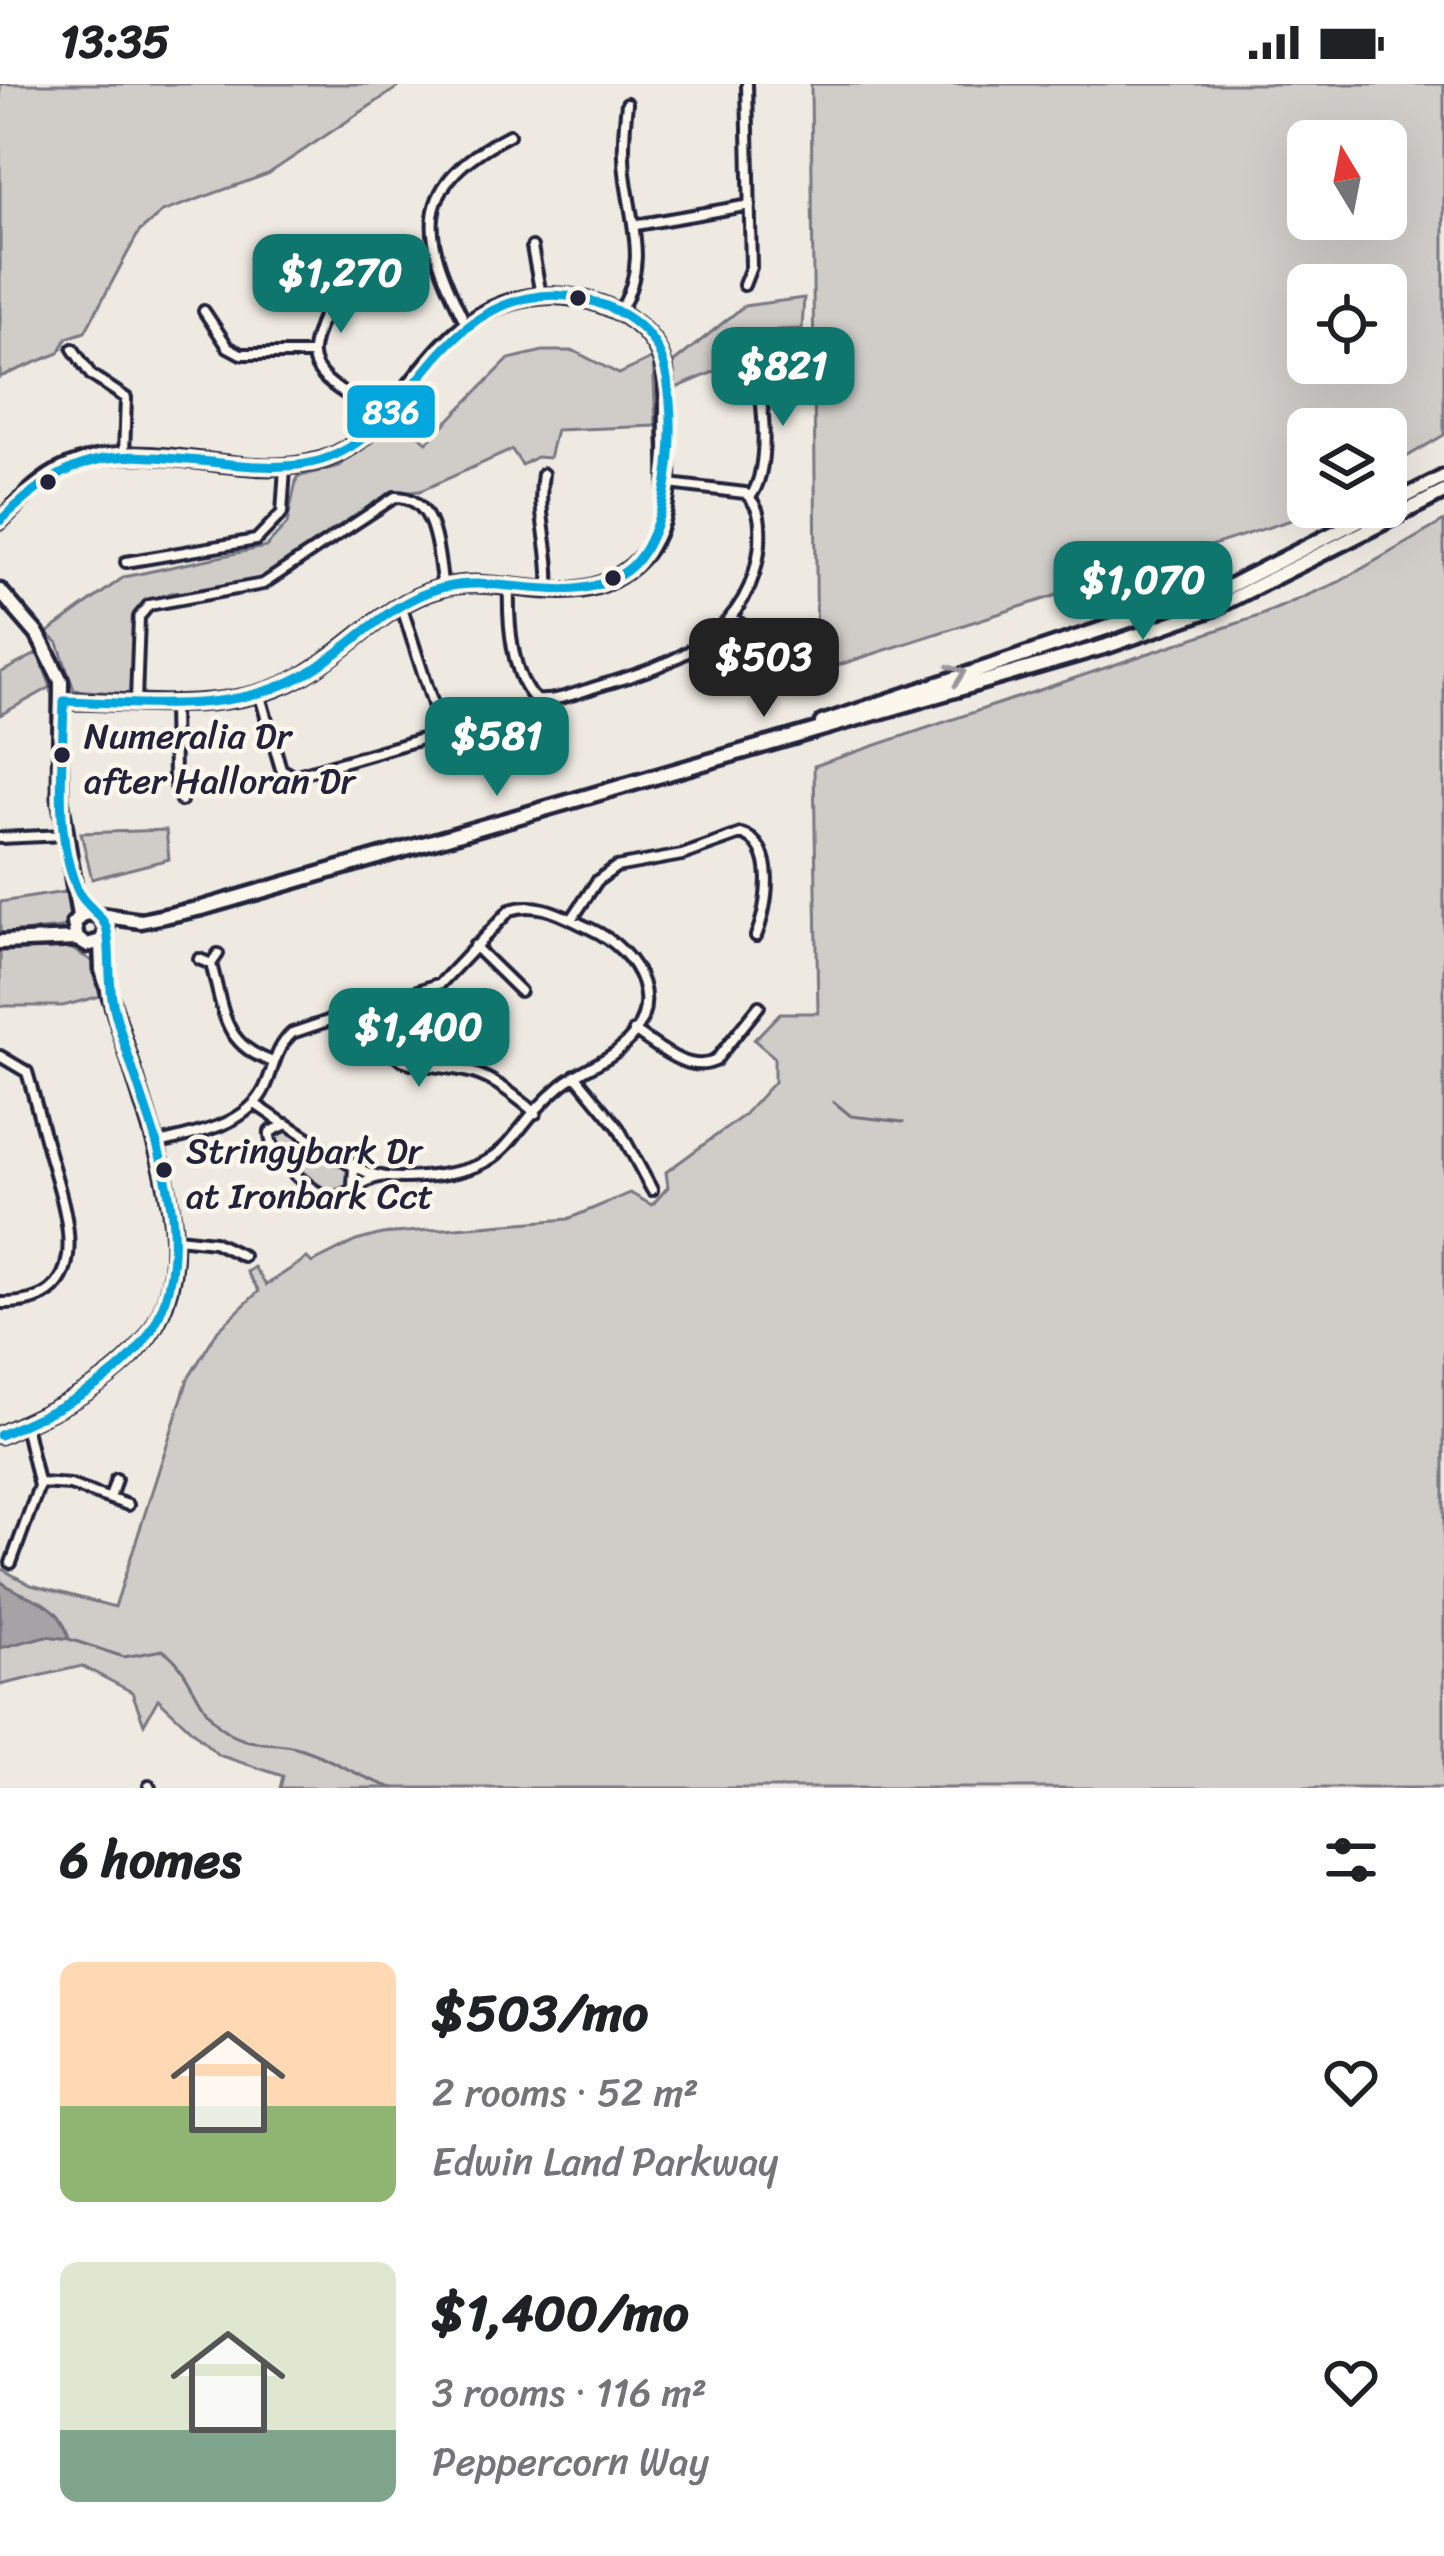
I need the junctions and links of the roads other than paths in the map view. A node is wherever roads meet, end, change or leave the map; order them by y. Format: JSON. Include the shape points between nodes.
{"nodes":[{"id":1,"x":747,"y":84,"type":"edge"},
{"id":2,"x":627,"y":103,"type":"dead end"},
{"id":3,"x":509,"y":135,"type":"dead end"},
{"id":4,"x":750,"y":205,"type":"junction"},
{"id":5,"x":636,"y":225,"type":"junction"},
{"id":6,"x":532,"y":247,"type":"dead end"},
{"id":7,"x":312,"y":258,"type":"dead end"},
{"id":8,"x":743,"y":285,"type":"dead end"},
{"id":9,"x":541,"y":296,"type":"junction"},
{"id":10,"x":204,"y":311,"type":"dead end"},
{"id":11,"x":620,"y":311,"type":"junction"},
{"id":12,"x":465,"y":322,"type":"junction"},
{"id":13,"x":73,"y":349,"type":"dead end"},
{"id":14,"x":312,"y":354,"type":"junction"},
{"id":15,"x":750,"y":354,"type":"dead end"},
{"id":16,"x":381,"y":416,"type":"junction"},
{"id":17,"x":124,"y":455,"type":"junction"},
{"id":18,"x":286,"y":468,"type":"junction"},
{"id":19,"x":543,"y":474,"type":"dead end"},
{"id":20,"x":1444,"y":478,"type":"edge"},
{"id":21,"x":669,"y":484,"type":"junction"},
{"id":22,"x":1444,"y":492,"type":"edge"},
{"id":23,"x":750,"y":496,"type":"junction"},
{"id":24,"x":0,"y":521,"type":"edge"},
{"id":25,"x":126,"y":562,"type":"dead end"},
{"id":26,"x":509,"y":586,"type":"junction"},
{"id":27,"x":443,"y":587,"type":"junction"},
{"id":28,"x":0,"y":591,"type":"edge"},
{"id":29,"x":549,"y":591,"type":"junction"},
{"id":30,"x":401,"y":605,"type":"junction"},
{"id":31,"x":731,"y":617,"type":"junction"},
{"id":32,"x":782,"y":653,"type":"dead end"},
{"id":33,"x":260,"y":697,"type":"junction"},
{"id":34,"x":136,"y":700,"type":"junction"},
{"id":35,"x":173,"y":700,"type":"junction"},
{"id":36,"x":64,"y":701,"type":"junction"},
{"id":37,"x":732,"y":754,"type":"junction"},
{"id":38,"x":181,"y":801,"type":"dead end"},
{"id":39,"x":66,"y":835,"type":"junction"},
{"id":40,"x":0,"y":838,"type":"edge"},
{"id":41,"x":572,"y":920,"type":"junction"},
{"id":42,"x":89,"y":929,"type":"junction"},
{"id":43,"x":756,"y":936,"type":"dead end"},
{"id":44,"x":0,"y":942,"type":"edge"},
{"id":45,"x":474,"y":946,"type":"junction"},
{"id":46,"x":218,"y":954,"type":"dead end"},
{"id":47,"x":199,"y":959,"type":"dead end"},
{"id":48,"x":211,"y":964,"type":"junction"},
{"id":49,"x":520,"y":992,"type":"dead end"},
{"id":50,"x":368,"y":1006,"type":"junction"},
{"id":51,"x":759,"y":1006,"type":"dead end"},
{"id":52,"x":634,"y":1031,"type":"junction"},
{"id":53,"x":0,"y":1056,"type":"edge"},
{"id":54,"x":273,"y":1062,"type":"junction"},
{"id":55,"x":575,"y":1075,"type":"junction"},
{"id":56,"x":255,"y":1104,"type":"junction"},
{"id":57,"x":536,"y":1113,"type":"junction"},
{"id":58,"x":285,"y":1124,"type":"junction"},
{"id":59,"x":269,"y":1134,"type":"junction"},
{"id":60,"x":156,"y":1144,"type":"junction"},
{"id":61,"x":352,"y":1164,"type":"junction"},
{"id":62,"x":382,"y":1177,"type":"junction"},
{"id":63,"x":353,"y":1186,"type":"junction"},
{"id":64,"x":652,"y":1190,"type":"dead end"},
{"id":65,"x":177,"y":1238,"type":"junction"},
{"id":66,"x":243,"y":1256,"type":"dead end"},
{"id":67,"x":0,"y":1303,"type":"edge"},
{"id":68,"x":25,"y":1423,"type":"junction"},
{"id":69,"x":0,"y":1435,"type":"edge"},
{"id":70,"x":116,"y":1479,"type":"dead end"},
{"id":71,"x":39,"y":1483,"type":"junction"},
{"id":72,"x":110,"y":1498,"type":"junction"},
{"id":73,"x":128,"y":1504,"type":"dead end"},
{"id":74,"x":11,"y":1563,"type":"dead end"}],
"edges":[{"from":1,"to":4,"type":"street"},
{"from":2,"to":5,"type":"street","via":[[624,158]]},
{"from":3,"to":12,"type":"street","via":[[457,167],[433,212],[434,255]]},
{"from":4,"to":5,"type":"street"},
{"from":4,"to":8,"type":"street","via":[[751,268]]},
{"from":5,"to":11,"type":"street","via":[[638,268]]},
{"from":6,"to":9,"type":"street"},
{"from":7,"to":14,"type":"street","via":[[328,293]]},
{"from":9,"to":11,"type":"street"},
{"from":9,"to":12,"type":"street"},
{"from":10,"to":14,"type":"street","via":[[241,354]]},
{"from":11,"to":21,"type":"street","via":[[645,333],[665,371]]},
{"from":12,"to":16,"type":"street"},
{"from":13,"to":17,"type":"street","via":[[88,372],[126,398]]},
{"from":14,"to":16,"type":"street","via":[[321,376]]},
{"from":15,"to":23,"type":"street","via":[[760,375],[762,438],[761,476]]},
{"from":16,"to":18,"type":"street","via":[[339,454]]},
{"from":17,"to":18,"type":"street"},
{"from":17,"to":24,"type":"street","via":[[62,469]]},
{"from":18,"to":25,"type":"street","via":[[282,513],[256,541]]},
{"from":19,"to":29,"type":"street","via":[[538,505]]},
{"from":37,"to":20,"type":"street","one_way":true,"via":[[1228,587]]},
{"from":21,"to":23,"type":"street"},
{"from":21,"to":29,"type":"street","via":[[658,534],[630,568],[586,590]]},
{"from":22,"to":37,"type":"street","via":[[1212,609],[927,702]]},
{"from":23,"to":31,"type":"street","via":[[760,518],[758,557]]},
{"from":26,"to":27,"type":"street"},
{"from":26,"to":29,"type":"street"},
{"from":26,"to":31,"type":"street","via":[[510,631],[526,689],[539,701],[673,664]]},
{"from":27,"to":30,"type":"street"},
{"from":27,"to":34,"type":"street","via":[[427,512],[395,497],[262,584],[148,605],[139,617]]},
{"from":28,"to":36,"type":"street","via":[[38,634]]},
{"from":30,"to":33,"type":"street"},
{"from":30,"to":33,"type":"street","via":[[440,726],[432,736],[294,776],[281,770]]},
{"from":31,"to":32,"type":"street"},
{"from":33,"to":35,"type":"street"},
{"from":34,"to":35,"type":"street"},
{"from":34,"to":36,"type":"street"},
{"from":35,"to":38,"type":"street"},
{"from":36,"to":39,"type":"street","via":[[59,784]]},
{"from":37,"to":42,"type":"street","via":[[298,881]]},
{"from":39,"to":40,"type":"street"},
{"from":39,"to":42,"type":"street"},
{"from":41,"to":43,"type":"street","via":[[616,867],[743,834],[764,853],[765,913]]},
{"from":41,"to":45,"type":"street","via":[[520,907]]},
{"from":41,"to":52,"type":"street","via":[[621,947],[640,969]]},
{"from":42,"to":44,"type":"street"},
{"from":42,"to":60,"type":"street"},
{"from":45,"to":49,"type":"street"},
{"from":45,"to":50,"type":"street","via":[[441,983]]},
{"from":46,"to":48,"type":"street"},
{"from":47,"to":48,"type":"street"},
{"from":48,"to":54,"type":"street","via":[[235,1041]]},
{"from":50,"to":54,"type":"street","via":[[297,1029]]},
{"from":50,"to":57,"type":"street","via":[[377,1037],[395,1058],[477,1074]]},
{"from":51,"to":52,"type":"street","via":[[705,1065],[690,1065]]},
{"from":52,"to":55,"type":"street"},
{"from":53,"to":67,"type":"street","via":[[27,1072],[72,1244],[47,1291]]},
{"from":54,"to":56,"type":"street"},
{"from":55,"to":57,"type":"street"},
{"from":55,"to":64,"type":"street","via":[[623,1134]]},
{"from":56,"to":58,"type":"street"},
{"from":56,"to":59,"type":"street"},
{"from":56,"to":60,"type":"street","via":[[233,1120]]},
{"from":57,"to":62,"type":"street","via":[[482,1166]]},
{"from":58,"to":59,"type":"street"},
{"from":58,"to":61,"type":"street"},
{"from":59,"to":63,"type":"street","via":[[276,1157],[322,1194]]},
{"from":60,"to":65,"type":"street"},
{"from":61,"to":62,"type":"street"},
{"from":61,"to":63,"type":"street"},
{"from":62,"to":63,"type":"street"},
{"from":65,"to":66,"type":"street"},
{"from":65,"to":68,"type":"street","via":[[164,1303],[136,1351],[91,1390]]},
{"from":68,"to":69,"type":"street"},
{"from":68,"to":71,"type":"street"},
{"from":70,"to":72,"type":"street"},
{"from":71,"to":72,"type":"street"},
{"from":71,"to":74,"type":"street"},
{"from":72,"to":73,"type":"street"}]}
